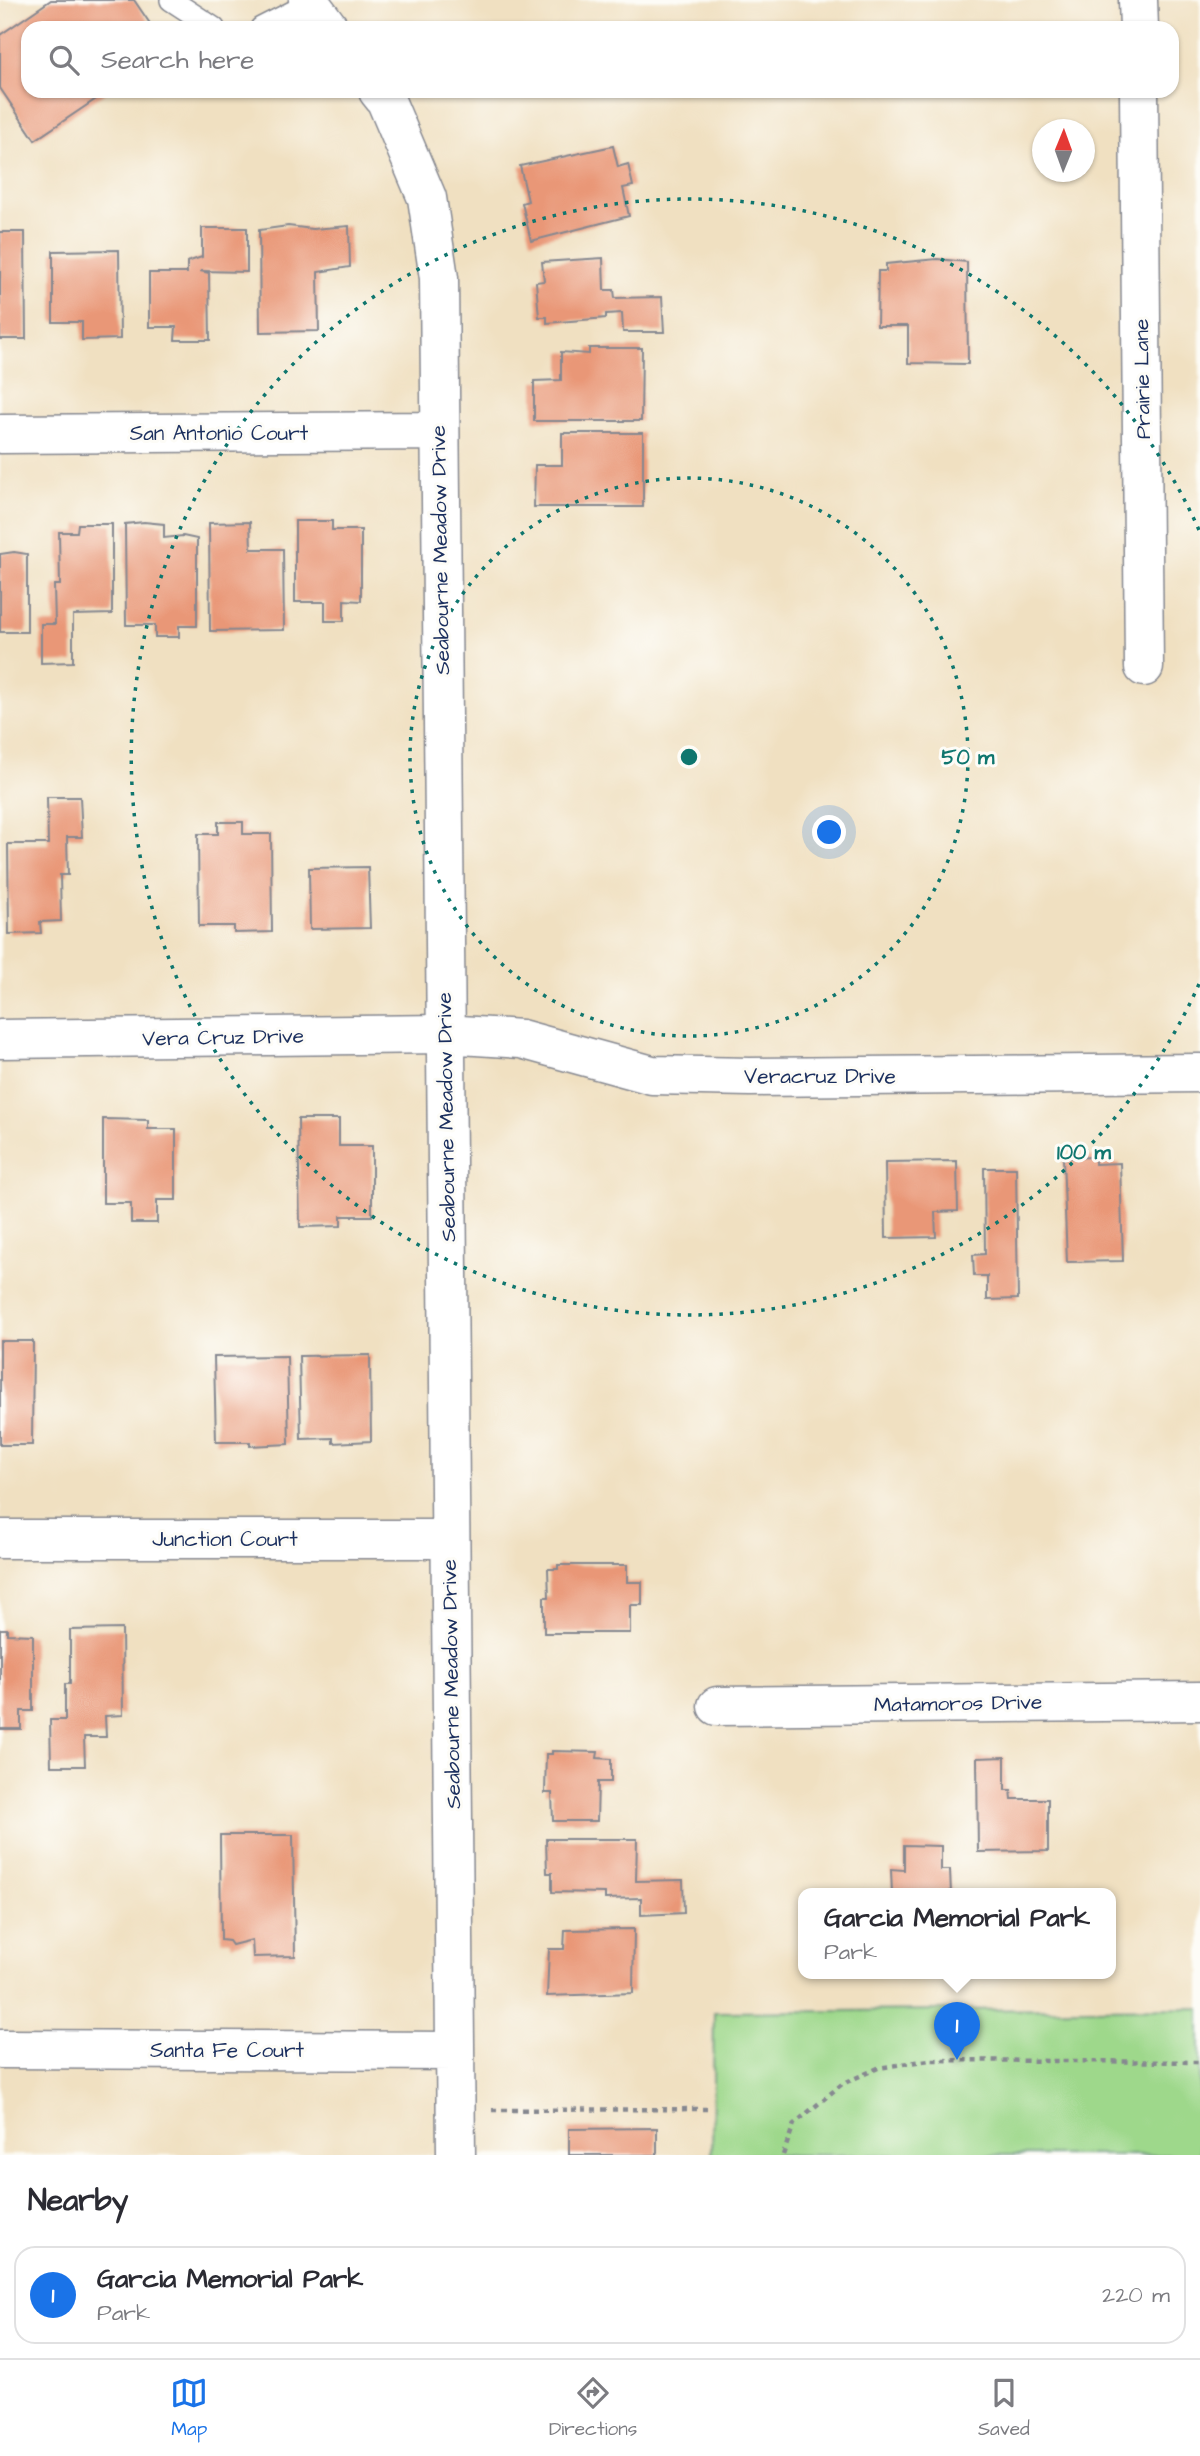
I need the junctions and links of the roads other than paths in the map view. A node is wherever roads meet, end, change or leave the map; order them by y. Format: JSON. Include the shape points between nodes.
{"nodes":[{"id":1,"x":171,"y":0,"type":"edge"},
{"id":2,"x":1139,"y":0,"type":"edge"},
{"id":3,"x":316,"y":10,"type":"edge"},
{"id":4,"x":203,"y":21,"type":"edge"},
{"id":5,"x":282,"y":21,"type":"edge"},
{"id":6,"x":1139,"y":21,"type":"edge"},
{"id":7,"x":384,"y":98,"type":"edge"},
{"id":8,"x":1139,"y":98,"type":"edge"},
{"id":9,"x":439,"y":431,"type":"junction"},
{"id":10,"x":0,"y":434,"type":"edge"},
{"id":11,"x":1144,"y":667,"type":"dead end"},
{"id":12,"x":445,"y":1034,"type":"junction"},
{"id":13,"x":0,"y":1039,"type":"edge"},
{"id":14,"x":1200,"y":1073,"type":"edge"},
{"id":15,"x":0,"y":1539,"type":"edge"},
{"id":16,"x":450,"y":1539,"type":"junction"},
{"id":17,"x":1200,"y":1700,"type":"edge"},
{"id":18,"x":717,"y":1706,"type":"dead end"},
{"id":19,"x":0,"y":2049,"type":"edge"},
{"id":20,"x":455,"y":2051,"type":"junction"},
{"id":21,"x":456,"y":2155,"type":"edge"}],
"edges":[{"from":1,"to":4,"type":"lane"},
{"from":2,"to":6,"type":"street"},
{"from":3,"to":5,"type":"lane"},
{"from":7,"to":9,"type":"street","name":"Seabourne Meadow Drive","via":[[427,198],[439,278]]},
{"from":8,"to":11,"type":"street","name":"Prairie Lane"},
{"from":9,"to":10,"type":"street","name":"San Antonio Court"},
{"from":9,"to":12,"type":"street","name":"Seabourne Meadow Drive"},
{"from":12,"to":13,"type":"street","name":"Vera Cruz Drive"},
{"from":12,"to":14,"type":"street","name":"Veracruz Drive","via":[[521,1039],[652,1075]]},
{"from":12,"to":16,"type":"street","name":"Seabourne Meadow Drive"},
{"from":15,"to":16,"type":"street","name":"Junction Court"},
{"from":16,"to":20,"type":"street","name":"Seabourne Meadow Drive"},
{"from":17,"to":18,"type":"street","name":"Matamoros Drive"},
{"from":19,"to":20,"type":"street","name":"Santa Fe Court"},
{"from":20,"to":21,"type":"street","name":"Seabourne Meadow Drive"}]}
